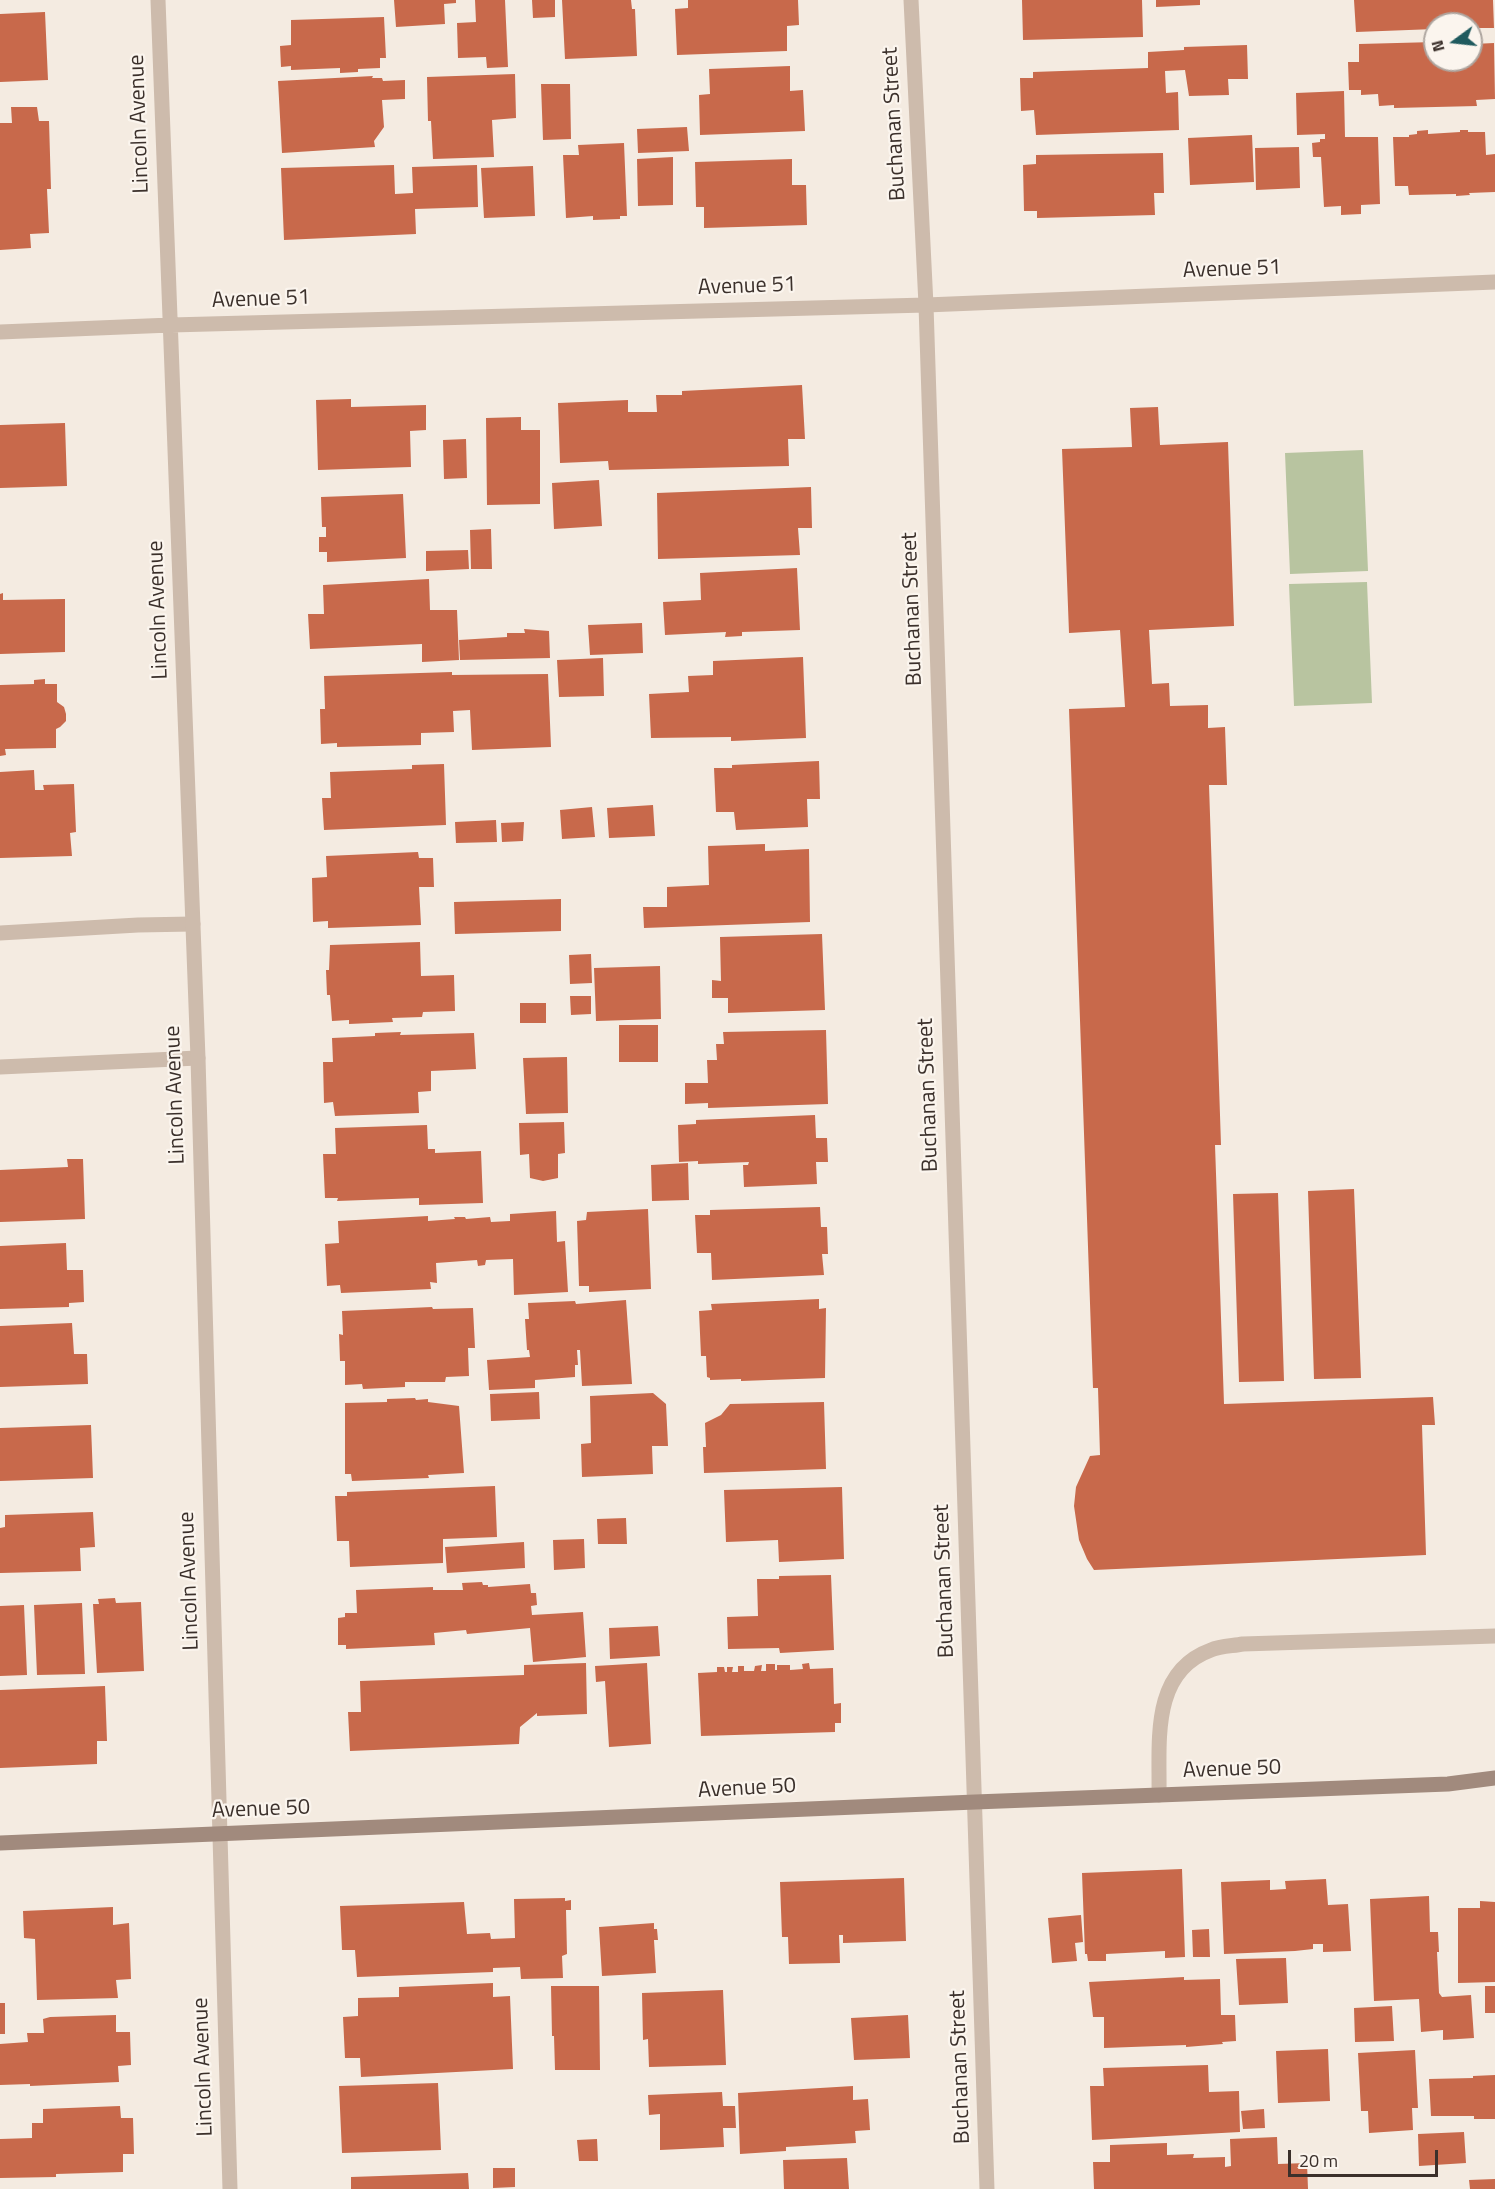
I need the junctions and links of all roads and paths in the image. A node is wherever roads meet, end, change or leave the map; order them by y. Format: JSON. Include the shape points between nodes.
{"nodes":[{"id":1,"x":158,"y":0,"type":"edge"},
{"id":2,"x":911,"y":0,"type":"edge"},
{"id":3,"x":1495,"y":282,"type":"edge"},
{"id":4,"x":926,"y":305,"type":"junction"},
{"id":5,"x":171,"y":325,"type":"junction"},
{"id":6,"x":0,"y":332,"type":"edge"},
{"id":7,"x":193,"y":924,"type":"junction"},
{"id":8,"x":0,"y":933,"type":"edge"},
{"id":9,"x":198,"y":1058,"type":"junction"},
{"id":10,"x":0,"y":1067,"type":"edge"},
{"id":11,"x":1495,"y":1636,"type":"edge"},
{"id":12,"x":1495,"y":1778,"type":"edge"},
{"id":13,"x":1159,"y":1795,"type":"junction"},
{"id":14,"x":975,"y":1802,"type":"junction"},
{"id":15,"x":219,"y":1835,"type":"junction"},
{"id":16,"x":0,"y":1843,"type":"edge"},
{"id":17,"x":230,"y":2189,"type":"edge"},
{"id":18,"x":987,"y":2189,"type":"edge"}],
"edges":[{"from":1,"to":5,"type":"street","name":"Lincoln Avenue"},
{"from":2,"to":4,"type":"street","name":"Buchanan Street"},
{"from":3,"to":4,"type":"street","name":"Avenue 51"},
{"from":4,"to":5,"type":"street","name":"Avenue 51"},
{"from":4,"to":14,"type":"street","name":"Buchanan Street"},
{"from":5,"to":6,"type":"street","name":"Avenue 51"},
{"from":5,"to":7,"type":"street","name":"Lincoln Avenue"},
{"from":7,"to":8,"type":"street"},
{"from":7,"to":9,"type":"street","name":"Lincoln Avenue"},
{"from":9,"to":10,"type":"street"},
{"from":9,"to":15,"type":"street","name":"Lincoln Avenue"},
{"from":11,"to":13,"type":"street","via":[[1243,1644],[1211,1650],[1192,1660],[1175,1677],[1164,1699],[1160,1718]]},
{"from":12,"to":13,"type":"street","name":"Avenue 50","via":[[1448,1784]]},
{"from":13,"to":14,"type":"street","name":"Avenue 50"},
{"from":14,"to":15,"type":"street","name":"Avenue 50"},
{"from":14,"to":18,"type":"street","name":"Buchanan Street"},
{"from":15,"to":16,"type":"street","name":"Avenue 50"},
{"from":15,"to":17,"type":"street","name":"Lincoln Avenue"}]}
